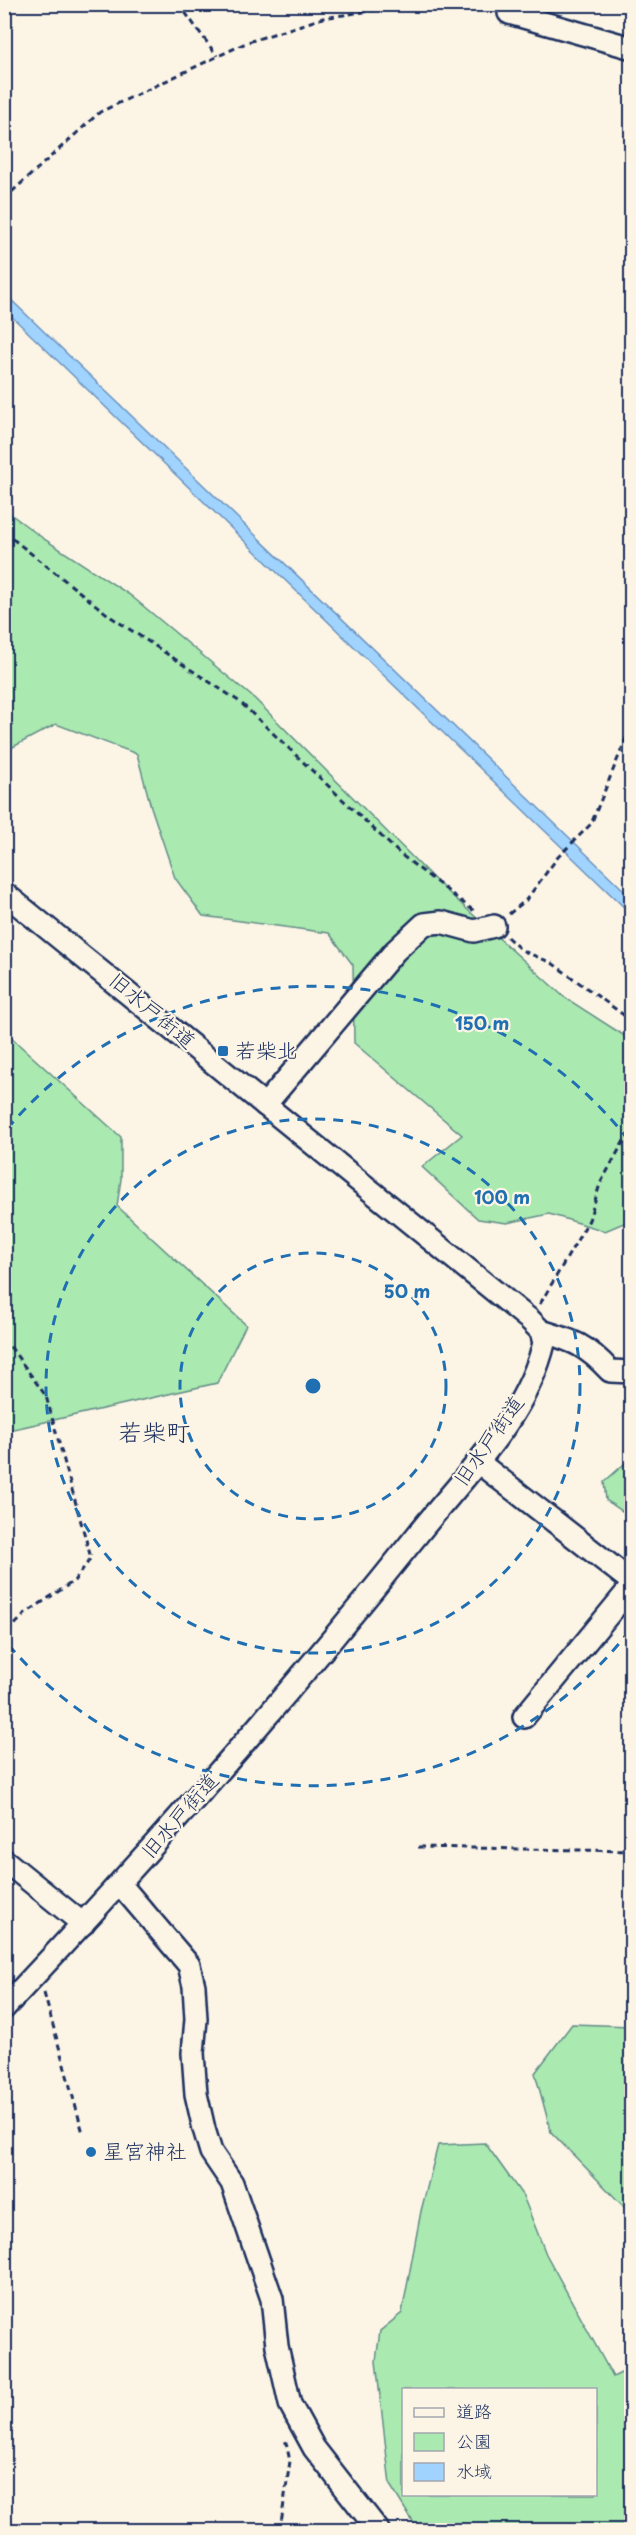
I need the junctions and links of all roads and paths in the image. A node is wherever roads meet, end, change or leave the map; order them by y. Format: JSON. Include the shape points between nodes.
{"nodes":[{"id":1,"x":179,"y":4,"type":"edge"},
{"id":2,"x":416,"y":4,"type":"edge"},
{"id":3,"x":448,"y":4,"type":"edge"},
{"id":4,"x":509,"y":13,"type":"joint"},
{"id":5,"x":632,"y":48,"type":"edge"},
{"id":6,"x":217,"y":56,"type":"junction"},
{"id":7,"x":4,"y":199,"type":"edge"},
{"id":8,"x":4,"y":532,"type":"edge"},
{"id":9,"x":632,"y":724,"type":"edge"},
{"id":10,"x":4,"y":892,"type":"edge"},
{"id":11,"x":494,"y":926,"type":"junction"},
{"id":12,"x":632,"y":1021,"type":"edge"},
{"id":13,"x":265,"y":1105,"type":"junction"},
{"id":14,"x":632,"y":1136,"type":"edge"},
{"id":15,"x":535,"y":1326,"type":"junction"},
{"id":16,"x":4,"y":1338,"type":"edge"},
{"id":17,"x":632,"y":1372,"type":"edge"},
{"id":18,"x":478,"y":1462,"type":"junction"},
{"id":19,"x":632,"y":1584,"type":"edge"},
{"id":20,"x":4,"y":1636,"type":"edge"},
{"id":21,"x":524,"y":1717,"type":"dead end"},
{"id":22,"x":418,"y":1847,"type":"dead end"},
{"id":23,"x":632,"y":1851,"type":"edge"},
{"id":24,"x":4,"y":1860,"type":"edge"},
{"id":25,"x":120,"y":1884,"type":"junction"},
{"id":26,"x":83,"y":1924,"type":"junction"},
{"id":27,"x":35,"y":1976,"type":"junction"},
{"id":28,"x":4,"y":2008,"type":"edge"},
{"id":29,"x":83,"y":2133,"type":"dead end"},
{"id":30,"x":285,"y":2433,"type":"dead end"},
{"id":31,"x":280,"y":2530,"type":"edge"},
{"id":32,"x":378,"y":2530,"type":"edge"}],
"edges":[{"from":1,"to":6,"type":"path"},
{"from":2,"to":6,"type":"path","via":[[323,18]]},
{"from":3,"to":4,"type":"path"},
{"from":4,"to":5,"type":"street"},
{"from":6,"to":7,"type":"path","via":[[100,112]]},
{"from":8,"to":11,"type":"path","via":[[111,617],[240,702],[400,854]]},
{"from":9,"to":11,"type":"path","via":[[591,824],[561,854],[526,900]]},
{"from":10,"to":13,"type":"street","name":"旧水戸街道"},
{"from":11,"to":12,"type":"path","via":[[521,950],[552,963]]},
{"from":11,"to":13,"type":"street","via":[[474,931],[441,922],[423,924],[395,951]]},
{"from":13,"to":15,"type":"street","name":"旧水戸街道"},
{"from":14,"to":15,"type":"path","via":[[625,1138],[600,1184],[589,1220]]},
{"from":15,"to":17,"type":"street","via":[[577,1342],[610,1371]]},
{"from":15,"to":18,"type":"street","name":"旧水戸街道","via":[[544,1343],[542,1352],[518,1406]]},
{"from":16,"to":20,"type":"path","via":[[46,1396],[91,1558],[74,1581],[26,1613]]},
{"from":18,"to":19,"type":"street"},
{"from":18,"to":25,"type":"street","name":"旧水戸街道","via":[[342,1630]]},
{"from":19,"to":21,"type":"street"},
{"from":22,"to":23,"type":"path"},
{"from":24,"to":26,"type":"street"},
{"from":25,"to":26,"type":"street","name":"旧水戸街道"},
{"from":25,"to":32,"type":"street","via":[[189,1965],[196,2008],[196,2094],[204,2129],[211,2152],[232,2183],[272,2299],[277,2346],[290,2404],[314,2448]]},
{"from":26,"to":27,"type":"street","name":"旧水戸街道"},
{"from":27,"to":28,"type":"street","name":"旧水戸街道"},
{"from":27,"to":29,"type":"path","via":[[45,1997]]},
{"from":30,"to":31,"type":"path","via":[[290,2461]]}]}
